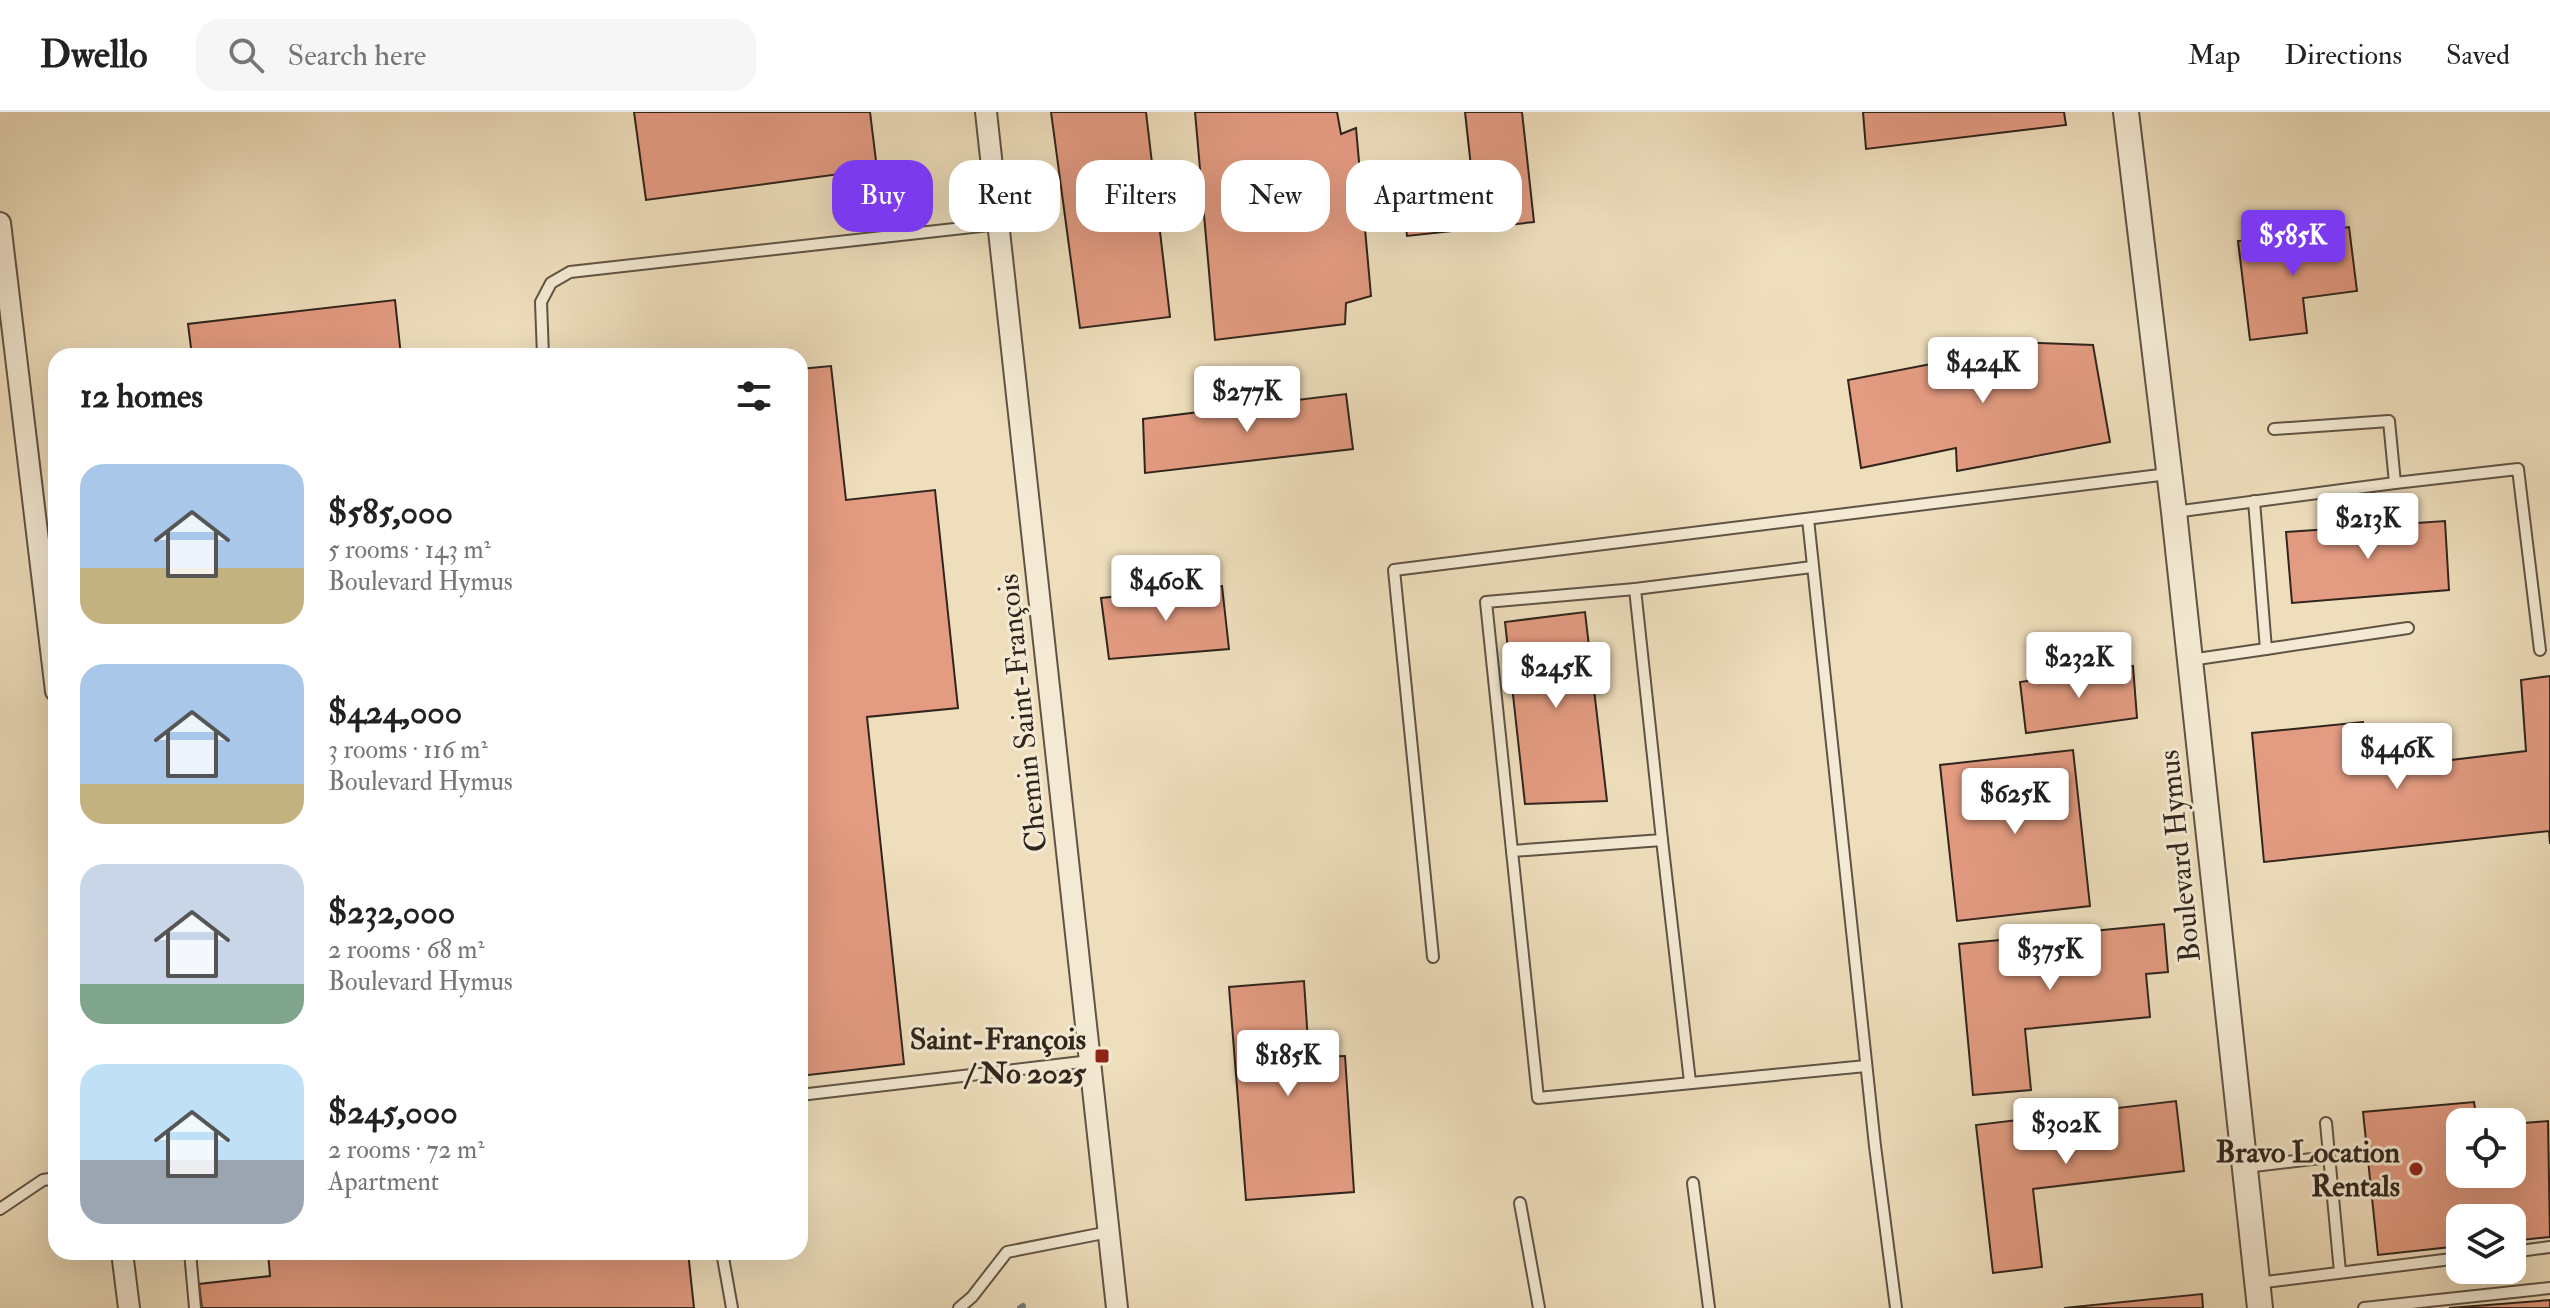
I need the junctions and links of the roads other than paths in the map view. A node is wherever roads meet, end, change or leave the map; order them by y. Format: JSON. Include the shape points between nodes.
{"nodes":[{"id":1,"x":986,"y":112,"type":"edge"},
{"id":2,"x":2126,"y":112,"type":"edge"},
{"id":3,"x":992,"y":160,"type":"edge"},
{"id":4,"x":0,"y":223,"type":"edge"},
{"id":5,"x":949,"y":230,"type":"edge"},
{"id":6,"x":1000,"y":232,"type":"edge"},
{"id":7,"x":543,"y":348,"type":"edge"},
{"id":8,"x":2274,"y":429,"type":"dead end"},
{"id":9,"x":2170,"y":474,"type":"junction"},
{"id":10,"x":2395,"y":483,"type":"junction"},
{"id":11,"x":2254,"y":501,"type":"junction"},
{"id":12,"x":2174,"y":512,"type":"junction"},
{"id":13,"x":1808,"y":519,"type":"junction"},
{"id":14,"x":1812,"y":567,"type":"junction"},
{"id":15,"x":1635,"y":589,"type":"junction"},
{"id":16,"x":48,"y":624,"type":"edge"},
{"id":17,"x":2408,"y":628,"type":"dead end"},
{"id":18,"x":2266,"y":649,"type":"junction"},
{"id":19,"x":2540,"y":650,"type":"dead end"},
{"id":20,"x":2190,"y":660,"type":"junction"},
{"id":21,"x":1662,"y":840,"type":"junction"},
{"id":22,"x":1512,"y":851,"type":"junction"},
{"id":23,"x":1433,"y":957,"type":"dead end"},
{"id":24,"x":1090,"y":1061,"type":"junction"},
{"id":25,"x":1866,"y":1066,"type":"junction"},
{"id":26,"x":1690,"y":1082,"type":"junction"},
{"id":27,"x":808,"y":1094,"type":"edge"},
{"id":28,"x":2326,"y":1123,"type":"dead end"},
{"id":29,"x":2329,"y":1157,"type":"junction"},
{"id":30,"x":2245,"y":1167,"type":"junction"},
{"id":31,"x":48,"y":1179,"type":"edge"},
{"id":32,"x":1693,"y":1183,"type":"dead end"},
{"id":33,"x":1520,"y":1203,"type":"dead end"},
{"id":34,"x":0,"y":1209,"type":"edge"},
{"id":35,"x":1109,"y":1232,"type":"junction"},
{"id":36,"x":2550,"y":1247,"type":"edge"},
{"id":37,"x":2526,"y":1250,"type":"edge"},
{"id":38,"x":123,"y":1260,"type":"edge"},
{"id":39,"x":191,"y":1260,"type":"edge"},
{"id":40,"x":723,"y":1260,"type":"edge"},
{"id":41,"x":2446,"y":1260,"type":"edge"},
{"id":42,"x":2340,"y":1272,"type":"junction"},
{"id":43,"x":2257,"y":1283,"type":"junction"},
{"id":44,"x":2550,"y":1288,"type":"edge"},
{"id":45,"x":129,"y":1308,"type":"edge"},
{"id":46,"x":195,"y":1308,"type":"edge"},
{"id":47,"x":732,"y":1308,"type":"edge"},
{"id":48,"x":959,"y":1308,"type":"edge"},
{"id":49,"x":1117,"y":1308,"type":"edge"},
{"id":50,"x":1539,"y":1308,"type":"edge"},
{"id":51,"x":1709,"y":1308,"type":"edge"},
{"id":52,"x":1896,"y":1308,"type":"edge"},
{"id":53,"x":2260,"y":1308,"type":"edge"},
{"id":54,"x":2364,"y":1308,"type":"edge"}],
"edges":[{"from":1,"to":3,"type":"street","name":"Chemin Saint-François"},
{"from":2,"to":9,"type":"street","name":"Boulevard Hymus"},
{"from":4,"to":16,"type":"street"},
{"from":5,"to":7,"type":"lane","via":[[570,272],[551,283],[541,302]]},
{"from":6,"to":24,"type":"street","name":"Chemin Saint-François"},
{"from":8,"to":10,"type":"lane","via":[[2389,421]]},
{"from":9,"to":12,"type":"street","name":"Boulevard Hymus"},
{"from":9,"to":13,"type":"lane"},
{"from":10,"to":11,"type":"lane"},
{"from":10,"to":19,"type":"lane","via":[[2518,469]]},
{"from":11,"to":12,"type":"lane"},
{"from":11,"to":18,"type":"lane"},
{"from":12,"to":20,"type":"street","name":"Boulevard Hymus"},
{"from":13,"to":14,"type":"lane"},
{"from":13,"to":23,"type":"lane","via":[[1394,570]]},
{"from":14,"to":15,"type":"lane"},
{"from":14,"to":25,"type":"lane"},
{"from":15,"to":21,"type":"lane"},
{"from":15,"to":22,"type":"lane","via":[[1486,602]]},
{"from":17,"to":18,"type":"lane"},
{"from":18,"to":20,"type":"lane"},
{"from":20,"to":30,"type":"street","name":"Boulevard Hymus"},
{"from":21,"to":22,"type":"lane"},
{"from":21,"to":26,"type":"lane"},
{"from":22,"to":26,"type":"lane","via":[[1538,1098]]},
{"from":24,"to":27,"type":"lane"},
{"from":24,"to":35,"type":"street","name":"Chemin Saint-François"},
{"from":25,"to":26,"type":"lane"},
{"from":25,"to":52,"type":"lane"},
{"from":28,"to":29,"type":"lane"},
{"from":29,"to":30,"type":"lane"},
{"from":29,"to":42,"type":"lane"},
{"from":30,"to":43,"type":"street","name":"Boulevard Hymus"},
{"from":31,"to":34,"type":"lane"},
{"from":32,"to":51,"type":"lane"},
{"from":33,"to":50,"type":"lane"},
{"from":35,"to":48,"type":"lane","via":[[1007,1252]]},
{"from":35,"to":49,"type":"street","name":"Chemin Saint-François"},
{"from":36,"to":37,"type":"lane"},
{"from":38,"to":45,"type":"street"},
{"from":39,"to":46,"type":"lane"},
{"from":40,"to":47,"type":"lane"},
{"from":41,"to":42,"type":"lane"},
{"from":42,"to":43,"type":"lane"},
{"from":43,"to":53,"type":"street","name":"Boulevard Hymus"},
{"from":44,"to":54,"type":"lane"}]}
